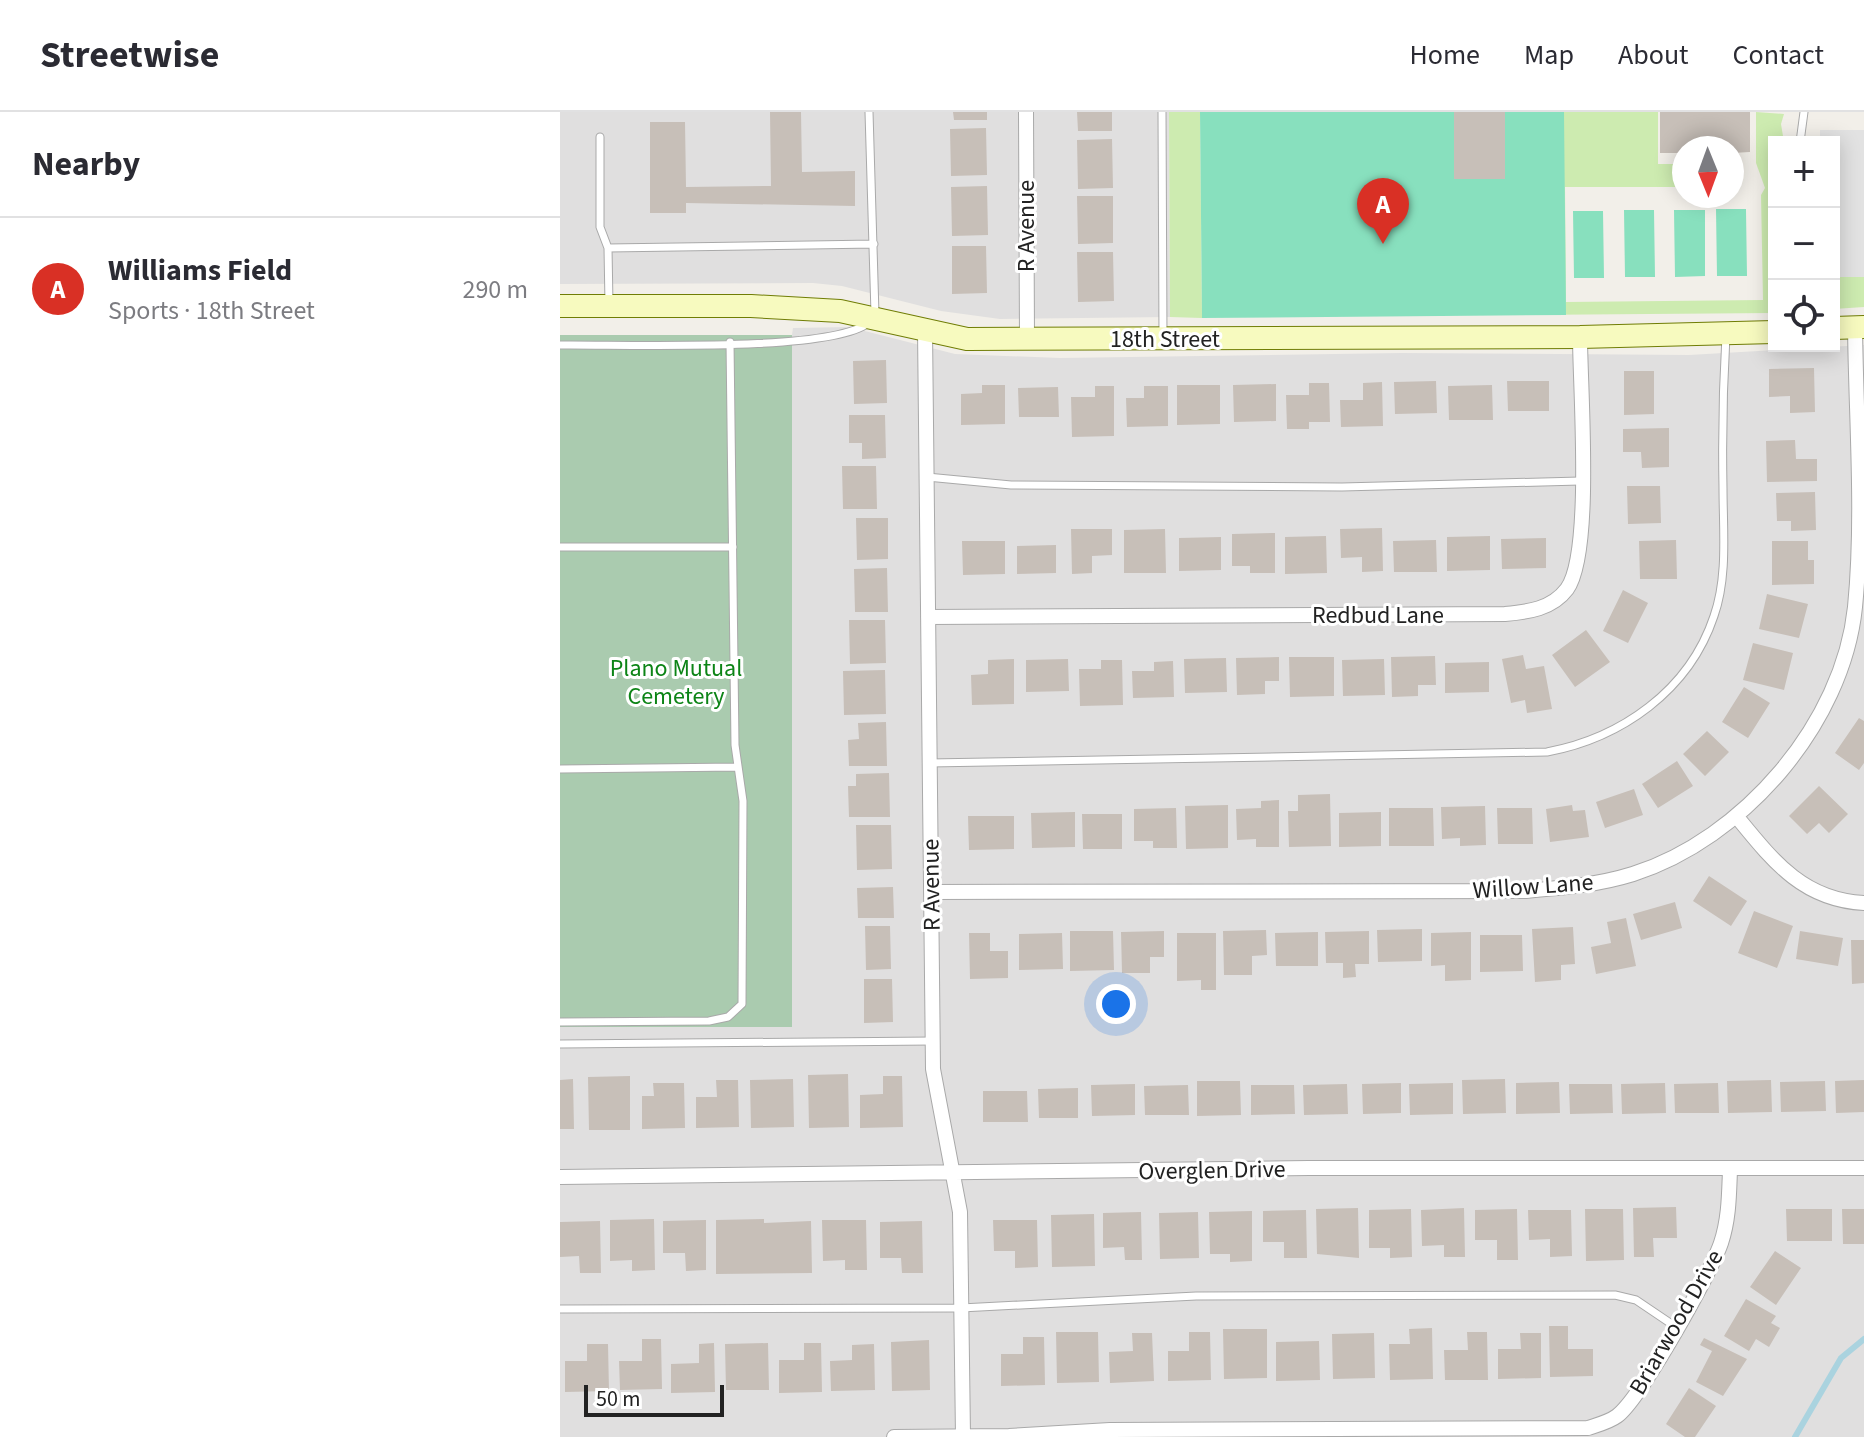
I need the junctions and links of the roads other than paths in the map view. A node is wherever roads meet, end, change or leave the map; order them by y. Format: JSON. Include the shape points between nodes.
{"nodes":[{"id":1,"x":869,"y":112,"type":"edge"},
{"id":2,"x":1026,"y":112,"type":"edge"},
{"id":3,"x":1162,"y":112,"type":"edge"},
{"id":4,"x":1804,"y":112,"type":"edge"},
{"id":5,"x":1801,"y":136,"type":"edge"},
{"id":6,"x":600,"y":137,"type":"dead end"},
{"id":7,"x":874,"y":244,"type":"junction"},
{"id":8,"x":608,"y":248,"type":"junction"},
{"id":9,"x":560,"y":306,"type":"edge"},
{"id":10,"x":609,"y":306,"type":"junction"},
{"id":11,"x":876,"y":317,"type":"junction"},
{"id":12,"x":1851,"y":327,"type":"edge"},
{"id":13,"x":925,"y":330,"type":"junction"},
{"id":14,"x":1768,"y":332,"type":"edge"},
{"id":15,"x":1726,"y":335,"type":"junction"},
{"id":16,"x":1580,"y":337,"type":"junction"},
{"id":17,"x":1163,"y":339,"type":"junction"},
{"id":18,"x":1027,"y":340,"type":"junction"},
{"id":19,"x":730,"y":342,"type":"junction"},
{"id":20,"x":560,"y":345,"type":"edge"},
{"id":21,"x":927,"y":476,"type":"junction"},
{"id":22,"x":1580,"y":481,"type":"junction"},
{"id":23,"x":560,"y":547,"type":"edge"},
{"id":24,"x":733,"y":547,"type":"junction"},
{"id":25,"x":928,"y":617,"type":"junction"},
{"id":26,"x":929,"y":763,"type":"junction"},
{"id":27,"x":738,"y":767,"type":"junction"},
{"id":28,"x":560,"y":769,"type":"edge"},
{"id":29,"x":1737,"y":817,"type":"junction"},
{"id":30,"x":931,"y":892,"type":"junction"},
{"id":31,"x":1864,"y":903,"type":"edge"},
{"id":32,"x":560,"y":1022,"type":"edge"},
{"id":33,"x":933,"y":1041,"type":"junction"},
{"id":34,"x":560,"y":1044,"type":"edge"},
{"id":35,"x":1864,"y":1168,"type":"edge"},
{"id":36,"x":1730,"y":1170,"type":"junction"},
{"id":37,"x":955,"y":1175,"type":"junction"},
{"id":38,"x":560,"y":1177,"type":"edge"},
{"id":39,"x":961,"y":1308,"type":"junction"},
{"id":40,"x":560,"y":1309,"type":"edge"},
{"id":41,"x":1676,"y":1327,"type":"junction"},
{"id":42,"x":1439,"y":1434,"type":"edge"},
{"id":43,"x":963,"y":1436,"type":"edge"},
{"id":44,"x":894,"y":1437,"type":"edge"}],
"edges":[{"from":1,"to":7,"type":"lane"},
{"from":2,"to":18,"type":"street","name":"R Avenue"},
{"from":3,"to":17,"type":"lane"},
{"from":4,"to":5,"type":"lane"},
{"from":6,"to":8,"type":"lane","via":[[600,227]]},
{"from":7,"to":8,"type":"lane"},
{"from":7,"to":11,"type":"lane"},
{"from":8,"to":10,"type":"lane"},
{"from":9,"to":10,"type":"street","name":"18th Street"},
{"from":10,"to":11,"type":"street","name":"18th Street","via":[[795,308]]},
{"from":11,"to":13,"type":"street","name":"18th Street"},
{"from":11,"to":19,"type":"lane","via":[[842,335]]},
{"from":12,"to":29,"type":"street","name":"Willow Lane","via":[[1855,610],[1816,722],[1767,788]]},
{"from":13,"to":18,"type":"street","name":"18th Street","via":[[967,339]]},
{"from":13,"to":21,"type":"street","name":"R Avenue"},
{"from":14,"to":15,"type":"street","name":"18th Street"},
{"from":15,"to":16,"type":"street","name":"18th Street"},
{"from":15,"to":26,"type":"lane","via":[[1723,545],[1714,617],[1693,659],[1670,688],[1614,731],[1547,752]]},
{"from":16,"to":17,"type":"street","name":"18th Street"},
{"from":16,"to":22,"type":"street","name":"Redbud Lane"},
{"from":17,"to":18,"type":"street","name":"18th Street"},
{"from":19,"to":20,"type":"lane"},
{"from":19,"to":24,"type":"lane"},
{"from":21,"to":22,"type":"lane","via":[[1011,485],[1342,487]]},
{"from":21,"to":25,"type":"street","name":"R Avenue"},
{"from":22,"to":25,"type":"street","name":"Redbud Lane","via":[[1577,567],[1565,592],[1536,610]]},
{"from":23,"to":24,"type":"lane"},
{"from":24,"to":27,"type":"lane"},
{"from":25,"to":26,"type":"street","name":"R Avenue"},
{"from":26,"to":30,"type":"street","name":"R Avenue"},
{"from":27,"to":28,"type":"lane"},
{"from":27,"to":32,"type":"lane","via":[[743,801],[743,995],[736,1011],[709,1021]]},
{"from":29,"to":30,"type":"street","name":"Willow Lane","via":[[1659,863],[1575,887]]},
{"from":29,"to":31,"type":"street","via":[[1800,885],[1830,898]]},
{"from":30,"to":33,"type":"street","name":"R Avenue"},
{"from":33,"to":34,"type":"lane"},
{"from":33,"to":37,"type":"street","name":"R Avenue","via":[[938,1106]]},
{"from":35,"to":36,"type":"street","name":"Overglen Drive"},
{"from":36,"to":37,"type":"street","name":"Overglen Drive","via":[[1324,1168]]},
{"from":36,"to":41,"type":"street","name":"Briarwood Drive","via":[[1729,1209],[1720,1247]]},
{"from":37,"to":38,"type":"street","name":"Overglen Drive"},
{"from":37,"to":39,"type":"street","name":"R Avenue"},
{"from":39,"to":40,"type":"lane"},
{"from":39,"to":41,"type":"lane","via":[[1196,1296],[1615,1295],[1636,1300]]},
{"from":39,"to":43,"type":"street","name":"R Avenue"},
{"from":41,"to":42,"type":"street","name":"Briarwood Drive","via":[[1630,1402],[1601,1423],[1577,1430]]},
{"from":42,"to":43,"type":"street","name":"Briarwood Drive","via":[[1110,1430]]},
{"from":43,"to":44,"type":"street","name":"Briarwood Drive"}]}
